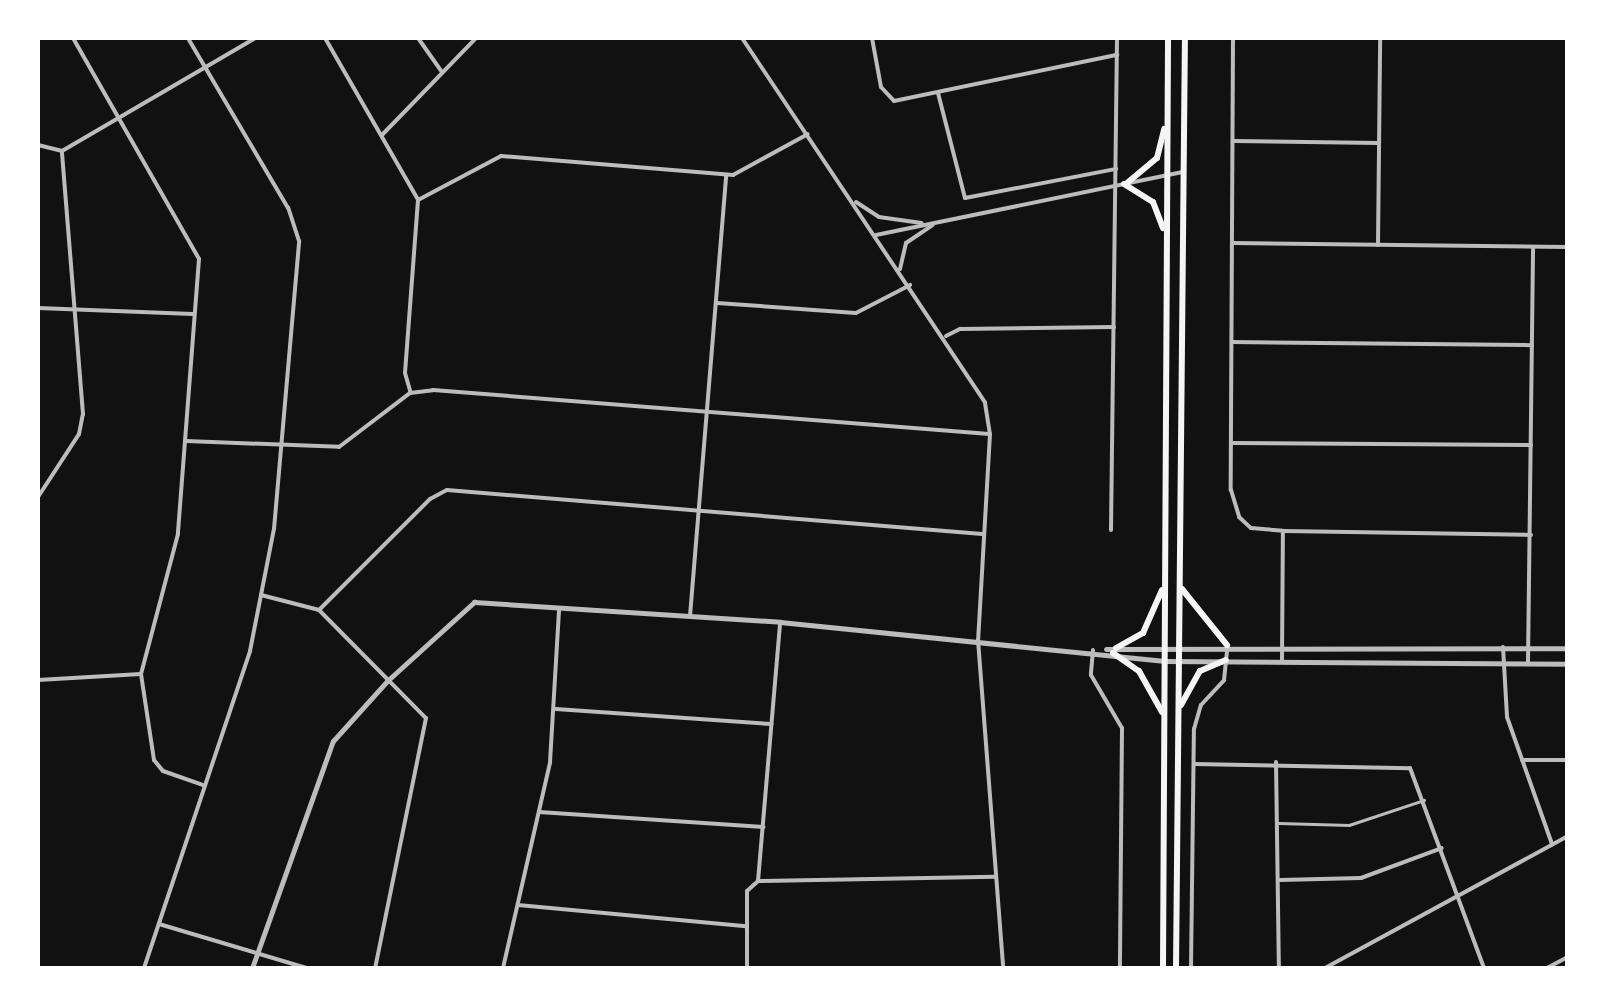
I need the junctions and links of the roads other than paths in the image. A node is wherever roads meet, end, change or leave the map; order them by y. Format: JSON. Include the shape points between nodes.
{"nodes":[{"id":1,"x":73,"y":38,"type":"edge"},
{"id":2,"x":188,"y":38,"type":"edge"},
{"id":3,"x":256,"y":38,"type":"edge"},
{"id":4,"x":325,"y":38,"type":"edge"},
{"id":5,"x":418,"y":38,"type":"edge"},
{"id":6,"x":476,"y":38,"type":"edge"},
{"id":7,"x":742,"y":38,"type":"edge"},
{"id":8,"x":872,"y":38,"type":"edge"},
{"id":9,"x":1117,"y":38,"type":"edge"},
{"id":10,"x":1168,"y":38,"type":"edge"},
{"id":11,"x":1184,"y":38,"type":"edge"},
{"id":12,"x":1232,"y":38,"type":"edge"},
{"id":13,"x":1380,"y":38,"type":"edge"},
{"id":14,"x":1117,"y":55,"type":"junction"},
{"id":15,"x":204,"y":67,"type":"junction"},
{"id":16,"x":442,"y":72,"type":"junction"},
{"id":17,"x":938,"y":94,"type":"junction"},
{"id":18,"x":1168,"y":98,"type":"junction"},
{"id":19,"x":120,"y":118,"type":"junction"},
{"id":20,"x":808,"y":134,"type":"junction"},
{"id":21,"x":381,"y":135,"type":"junction"},
{"id":22,"x":1232,"y":141,"type":"junction"},
{"id":23,"x":1380,"y":143,"type":"junction"},
{"id":24,"x":38,"y":145,"type":"edge"},
{"id":25,"x":62,"y":151,"type":"junction"},
{"id":26,"x":1116,"y":169,"type":"junction"},
{"id":27,"x":1183,"y":172,"type":"junction"},
{"id":28,"x":1167,"y":174,"type":"junction"},
{"id":29,"x":726,"y":175,"type":"junction"},
{"id":30,"x":1122,"y":184,"type":"junction"},
{"id":31,"x":418,"y":200,"type":"junction"},
{"id":32,"x":852,"y":200,"type":"junction"},
{"id":33,"x":947,"y":220,"type":"junction"},
{"id":34,"x":931,"y":224,"type":"junction"},
{"id":35,"x":876,"y":235,"type":"junction"},
{"id":36,"x":1233,"y":244,"type":"junction"},
{"id":37,"x":1378,"y":245,"type":"junction"},
{"id":38,"x":1532,"y":247,"type":"junction"},
{"id":39,"x":1568,"y":247,"type":"edge"},
{"id":40,"x":1166,"y":259,"type":"junction"},
{"id":41,"x":900,"y":270,"type":"junction"},
{"id":42,"x":910,"y":285,"type":"junction"},
{"id":43,"x":716,"y":302,"type":"junction"},
{"id":44,"x":74,"y":305,"type":"junction"},
{"id":45,"x":38,"y":308,"type":"edge"},
{"id":46,"x":194,"y":314,"type":"junction"},
{"id":47,"x":1114,"y":327,"type":"junction"},
{"id":48,"x":946,"y":336,"type":"junction"},
{"id":49,"x":1232,"y":342,"type":"junction"},
{"id":50,"x":1532,"y":345,"type":"junction"},
{"id":51,"x":410,"y":393,"type":"junction"},
{"id":52,"x":706,"y":413,"type":"junction"},
{"id":53,"x":990,"y":434,"type":"junction"},
{"id":54,"x":186,"y":440,"type":"junction"},
{"id":55,"x":1232,"y":443,"type":"junction"},
{"id":56,"x":1531,"y":444,"type":"junction"},
{"id":57,"x":282,"y":448,"type":"junction"},
{"id":58,"x":38,"y":497,"type":"edge"},
{"id":59,"x":699,"y":509,"type":"junction"},
{"id":60,"x":1112,"y":530,"type":"dead end"},
{"id":61,"x":1283,"y":532,"type":"junction"},
{"id":62,"x":982,"y":534,"type":"junction"},
{"id":63,"x":1531,"y":535,"type":"junction"},
{"id":64,"x":1165,"y":576,"type":"junction"},
{"id":65,"x":1179,"y":583,"type":"junction"},
{"id":66,"x":261,"y":596,"type":"junction"},
{"id":67,"x":319,"y":610,"type":"junction"},
{"id":68,"x":558,"y":610,"type":"junction"},
{"id":69,"x":690,"y":616,"type":"junction"},
{"id":70,"x":780,"y":622,"type":"junction"},
{"id":71,"x":978,"y":640,"type":"junction"},
{"id":72,"x":1165,"y":644,"type":"junction"},
{"id":73,"x":1179,"y":644,"type":"junction"},
{"id":74,"x":1226,"y":645,"type":"junction"},
{"id":75,"x":1282,"y":645,"type":"junction"},
{"id":76,"x":1503,"y":647,"type":"junction"},
{"id":77,"x":1529,"y":647,"type":"junction"},
{"id":78,"x":1568,"y":648,"type":"edge"},
{"id":79,"x":1093,"y":650,"type":"junction"},
{"id":80,"x":1115,"y":651,"type":"junction"},
{"id":81,"x":1165,"y":660,"type":"junction"},
{"id":82,"x":1179,"y":660,"type":"junction"},
{"id":83,"x":1226,"y":660,"type":"junction"},
{"id":84,"x":1282,"y":660,"type":"junction"},
{"id":85,"x":1502,"y":662,"type":"junction"},
{"id":86,"x":1528,"y":663,"type":"junction"},
{"id":87,"x":1568,"y":664,"type":"edge"},
{"id":88,"x":141,"y":674,"type":"junction"},
{"id":89,"x":38,"y":680,"type":"edge"},
{"id":90,"x":386,"y":681,"type":"junction"},
{"id":91,"x":556,"y":710,"type":"junction"},
{"id":92,"x":1179,"y":716,"type":"junction"},
{"id":93,"x":1164,"y":718,"type":"junction"},
{"id":94,"x":771,"y":724,"type":"junction"},
{"id":95,"x":1521,"y":760,"type":"junction"},
{"id":96,"x":1568,"y":760,"type":"edge"},
{"id":97,"x":1276,"y":762,"type":"junction"},
{"id":98,"x":1195,"y":764,"type":"junction"},
{"id":99,"x":204,"y":786,"type":"junction"},
{"id":100,"x":1424,"y":800,"type":"junction"},
{"id":101,"x":540,"y":812,"type":"junction"},
{"id":102,"x":1279,"y":823,"type":"junction"},
{"id":103,"x":763,"y":828,"type":"junction"},
{"id":104,"x":1568,"y":836,"type":"edge"},
{"id":105,"x":1552,"y":844,"type":"junction"},
{"id":106,"x":1442,"y":848,"type":"junction"},
{"id":107,"x":995,"y":877,"type":"junction"},
{"id":108,"x":758,"y":880,"type":"junction"},
{"id":109,"x":1280,"y":880,"type":"junction"},
{"id":110,"x":1459,"y":896,"type":"junction"},
{"id":111,"x":518,"y":905,"type":"junction"},
{"id":112,"x":159,"y":924,"type":"junction"},
{"id":113,"x":746,"y":926,"type":"junction"},
{"id":114,"x":258,"y":952,"type":"junction"},
{"id":115,"x":1568,"y":957,"type":"edge"},
{"id":116,"x":144,"y":968,"type":"edge"},
{"id":117,"x":252,"y":968,"type":"edge"},
{"id":118,"x":307,"y":968,"type":"edge"},
{"id":119,"x":375,"y":968,"type":"edge"},
{"id":120,"x":504,"y":968,"type":"edge"},
{"id":121,"x":747,"y":968,"type":"edge"},
{"id":122,"x":1003,"y":968,"type":"edge"},
{"id":123,"x":1120,"y":968,"type":"edge"},
{"id":124,"x":1163,"y":968,"type":"edge"},
{"id":125,"x":1176,"y":968,"type":"edge"},
{"id":126,"x":1191,"y":968,"type":"edge"},
{"id":127,"x":1279,"y":968,"type":"edge"},
{"id":128,"x":1324,"y":968,"type":"edge"},
{"id":129,"x":1484,"y":968,"type":"edge"},
{"id":130,"x":1547,"y":968,"type":"edge"}],
"edges":[{"from":1,"to":19,"type":"street"},
{"from":2,"to":15,"type":"street"},
{"from":3,"to":15,"type":"street"},
{"from":4,"to":21,"type":"street"},
{"from":5,"to":16,"type":"street"},
{"from":6,"to":16,"type":"street"},
{"from":7,"to":20,"type":"street"},
{"from":8,"to":17,"type":"street","via":[[888,98]]},
{"from":9,"to":14,"type":"street"},
{"from":10,"to":18,"type":"main road"},
{"from":11,"to":27,"type":"main road"},
{"from":12,"to":22,"type":"street"},
{"from":13,"to":23,"type":"street"},
{"from":14,"to":17,"type":"street"},
{"from":14,"to":26,"type":"street"},
{"from":15,"to":19,"type":"street"},
{"from":15,"to":57,"type":"street","via":[[297,225]]},
{"from":16,"to":21,"type":"street"},
{"from":17,"to":26,"type":"street","via":[[958,188],[968,199]]},
{"from":18,"to":28,"type":"main road"},
{"from":18,"to":30,"type":"main road","via":[[1157,158]]},
{"from":19,"to":25,"type":"street"},
{"from":19,"to":46,"type":"street","via":[[198,252]]},
{"from":20,"to":29,"type":"street"},
{"from":20,"to":32,"type":"street"},
{"from":21,"to":31,"type":"street"},
{"from":22,"to":23,"type":"street"},
{"from":22,"to":36,"type":"street"},
{"from":23,"to":37,"type":"street"},
{"from":24,"to":25,"type":"street"},
{"from":25,"to":44,"type":"street"},
{"from":26,"to":30,"type":"street"},
{"from":27,"to":28,"type":"street"},
{"from":27,"to":65,"type":"main road"},
{"from":28,"to":30,"type":"street"},
{"from":28,"to":40,"type":"main road"},
{"from":29,"to":31,"type":"street","via":[[500,156]]},
{"from":29,"to":43,"type":"street"},
{"from":30,"to":33,"type":"street"},
{"from":30,"to":40,"type":"main road","via":[[1157,208]]},
{"from":30,"to":47,"type":"street"},
{"from":31,"to":51,"type":"street","via":[[405,373]]},
{"from":32,"to":34,"type":"street","via":[[890,220]]},
{"from":32,"to":35,"type":"street"},
{"from":33,"to":34,"type":"street"},
{"from":33,"to":41,"type":"street","via":[[906,243]]},
{"from":34,"to":35,"type":"street"},
{"from":35,"to":41,"type":"street"},
{"from":36,"to":37,"type":"street"},
{"from":36,"to":49,"type":"street"},
{"from":37,"to":38,"type":"street"},
{"from":38,"to":39,"type":"street"},
{"from":38,"to":50,"type":"street"},
{"from":40,"to":64,"type":"main road"},
{"from":41,"to":42,"type":"street"},
{"from":42,"to":43,"type":"street","via":[[856,313]]},
{"from":42,"to":48,"type":"street"},
{"from":43,"to":52,"type":"street"},
{"from":44,"to":45,"type":"street"},
{"from":44,"to":46,"type":"street"},
{"from":44,"to":58,"type":"street","via":[[82,426]]},
{"from":46,"to":54,"type":"street"},
{"from":47,"to":48,"type":"street","via":[[960,329]]},
{"from":47,"to":60,"type":"street"},
{"from":48,"to":53,"type":"street","via":[[982,395]]},
{"from":49,"to":50,"type":"street"},
{"from":49,"to":55,"type":"street"},
{"from":50,"to":56,"type":"street"},
{"from":51,"to":52,"type":"street","via":[[456,391]]},
{"from":51,"to":57,"type":"street","via":[[343,446]]},
{"from":52,"to":53,"type":"street"},
{"from":52,"to":59,"type":"street"},
{"from":53,"to":62,"type":"street"},
{"from":54,"to":57,"type":"street"},
{"from":54,"to":88,"type":"street","via":[[174,558]]},
{"from":55,"to":56,"type":"street"},
{"from":55,"to":61,"type":"street","via":[[1231,490],[1239,517],[1251,528]]},
{"from":56,"to":63,"type":"street"},
{"from":57,"to":66,"type":"street"},
{"from":59,"to":62,"type":"street"},
{"from":59,"to":67,"type":"street","via":[[447,490]]},
{"from":59,"to":69,"type":"street"},
{"from":61,"to":63,"type":"street"},
{"from":61,"to":75,"type":"street"},
{"from":62,"to":71,"type":"street"},
{"from":63,"to":77,"type":"street"},
{"from":64,"to":72,"type":"main road"},
{"from":64,"to":80,"type":"main road","via":[[1150,624]]},
{"from":65,"to":73,"type":"main road"},
{"from":65,"to":74,"type":"main road","via":[[1198,617]]},
{"from":66,"to":67,"type":"street"},
{"from":66,"to":99,"type":"street","via":[[250,651]]},
{"from":67,"to":90,"type":"street"},
{"from":68,"to":69,"type":"street"},
{"from":68,"to":90,"type":"street","via":[[468,604]]},
{"from":68,"to":91,"type":"street"},
{"from":69,"to":70,"type":"street"},
{"from":70,"to":71,"type":"street"},
{"from":70,"to":94,"type":"street"},
{"from":71,"to":79,"type":"street"},
{"from":71,"to":107,"type":"street"},
{"from":72,"to":73,"type":"street"},
{"from":72,"to":80,"type":"street"},
{"from":72,"to":81,"type":"main road"},
{"from":73,"to":74,"type":"street"},
{"from":73,"to":82,"type":"main road"},
{"from":74,"to":75,"type":"street"},
{"from":74,"to":83,"type":"street"},
{"from":75,"to":76,"type":"street"},
{"from":75,"to":84,"type":"street"},
{"from":76,"to":77,"type":"street"},
{"from":76,"to":85,"type":"street"},
{"from":77,"to":78,"type":"street"},
{"from":77,"to":86,"type":"street"},
{"from":79,"to":80,"type":"street"},
{"from":79,"to":123,"type":"street","via":[[1091,675],[1122,728]]},
{"from":80,"to":81,"type":"street"},
{"from":80,"to":93,"type":"main road","via":[[1146,679]]},
{"from":81,"to":82,"type":"street"},
{"from":81,"to":93,"type":"main road"},
{"from":82,"to":83,"type":"street"},
{"from":82,"to":92,"type":"main road"},
{"from":83,"to":84,"type":"street"},
{"from":83,"to":92,"type":"main road","via":[[1191,680]]},
{"from":83,"to":98,"type":"street","via":[[1219,689],[1196,712]]},
{"from":84,"to":85,"type":"street"},
{"from":85,"to":86,"type":"street"},
{"from":85,"to":95,"type":"street","via":[[1503,703]]},
{"from":86,"to":87,"type":"street"},
{"from":88,"to":89,"type":"street"},
{"from":88,"to":99,"type":"street","via":[[154,760],[171,775]]},
{"from":90,"to":114,"type":"street","via":[[330,746]]},
{"from":90,"to":119,"type":"street","via":[[420,708],[428,728]]},
{"from":91,"to":94,"type":"street"},
{"from":91,"to":101,"type":"street"},
{"from":92,"to":125,"type":"main road"},
{"from":93,"to":124,"type":"main road"},
{"from":94,"to":103,"type":"street"},
{"from":95,"to":96,"type":"street"},
{"from":95,"to":105,"type":"street"},
{"from":97,"to":98,"type":"street"},
{"from":97,"to":100,"type":"street","via":[[1400,764],[1415,774]]},
{"from":97,"to":102,"type":"street"},
{"from":98,"to":126,"type":"street"},
{"from":99,"to":112,"type":"street"},
{"from":100,"to":102,"type":"lane","via":[[1349,825]]},
{"from":100,"to":106,"type":"street"},
{"from":101,"to":103,"type":"street"},
{"from":101,"to":111,"type":"street"},
{"from":102,"to":109,"type":"street"},
{"from":103,"to":108,"type":"street"},
{"from":104,"to":105,"type":"street"},
{"from":105,"to":110,"type":"street"},
{"from":106,"to":109,"type":"street","via":[[1361,878]]},
{"from":106,"to":110,"type":"street"},
{"from":107,"to":108,"type":"street"},
{"from":107,"to":122,"type":"street"},
{"from":108,"to":113,"type":"street","via":[[747,891]]},
{"from":109,"to":127,"type":"street"},
{"from":110,"to":128,"type":"street"},
{"from":110,"to":129,"type":"street"},
{"from":111,"to":113,"type":"street"},
{"from":111,"to":120,"type":"street"},
{"from":112,"to":114,"type":"street"},
{"from":112,"to":116,"type":"street"},
{"from":113,"to":121,"type":"street"},
{"from":114,"to":117,"type":"street"},
{"from":114,"to":118,"type":"street"},
{"from":115,"to":130,"type":"street"}]}
